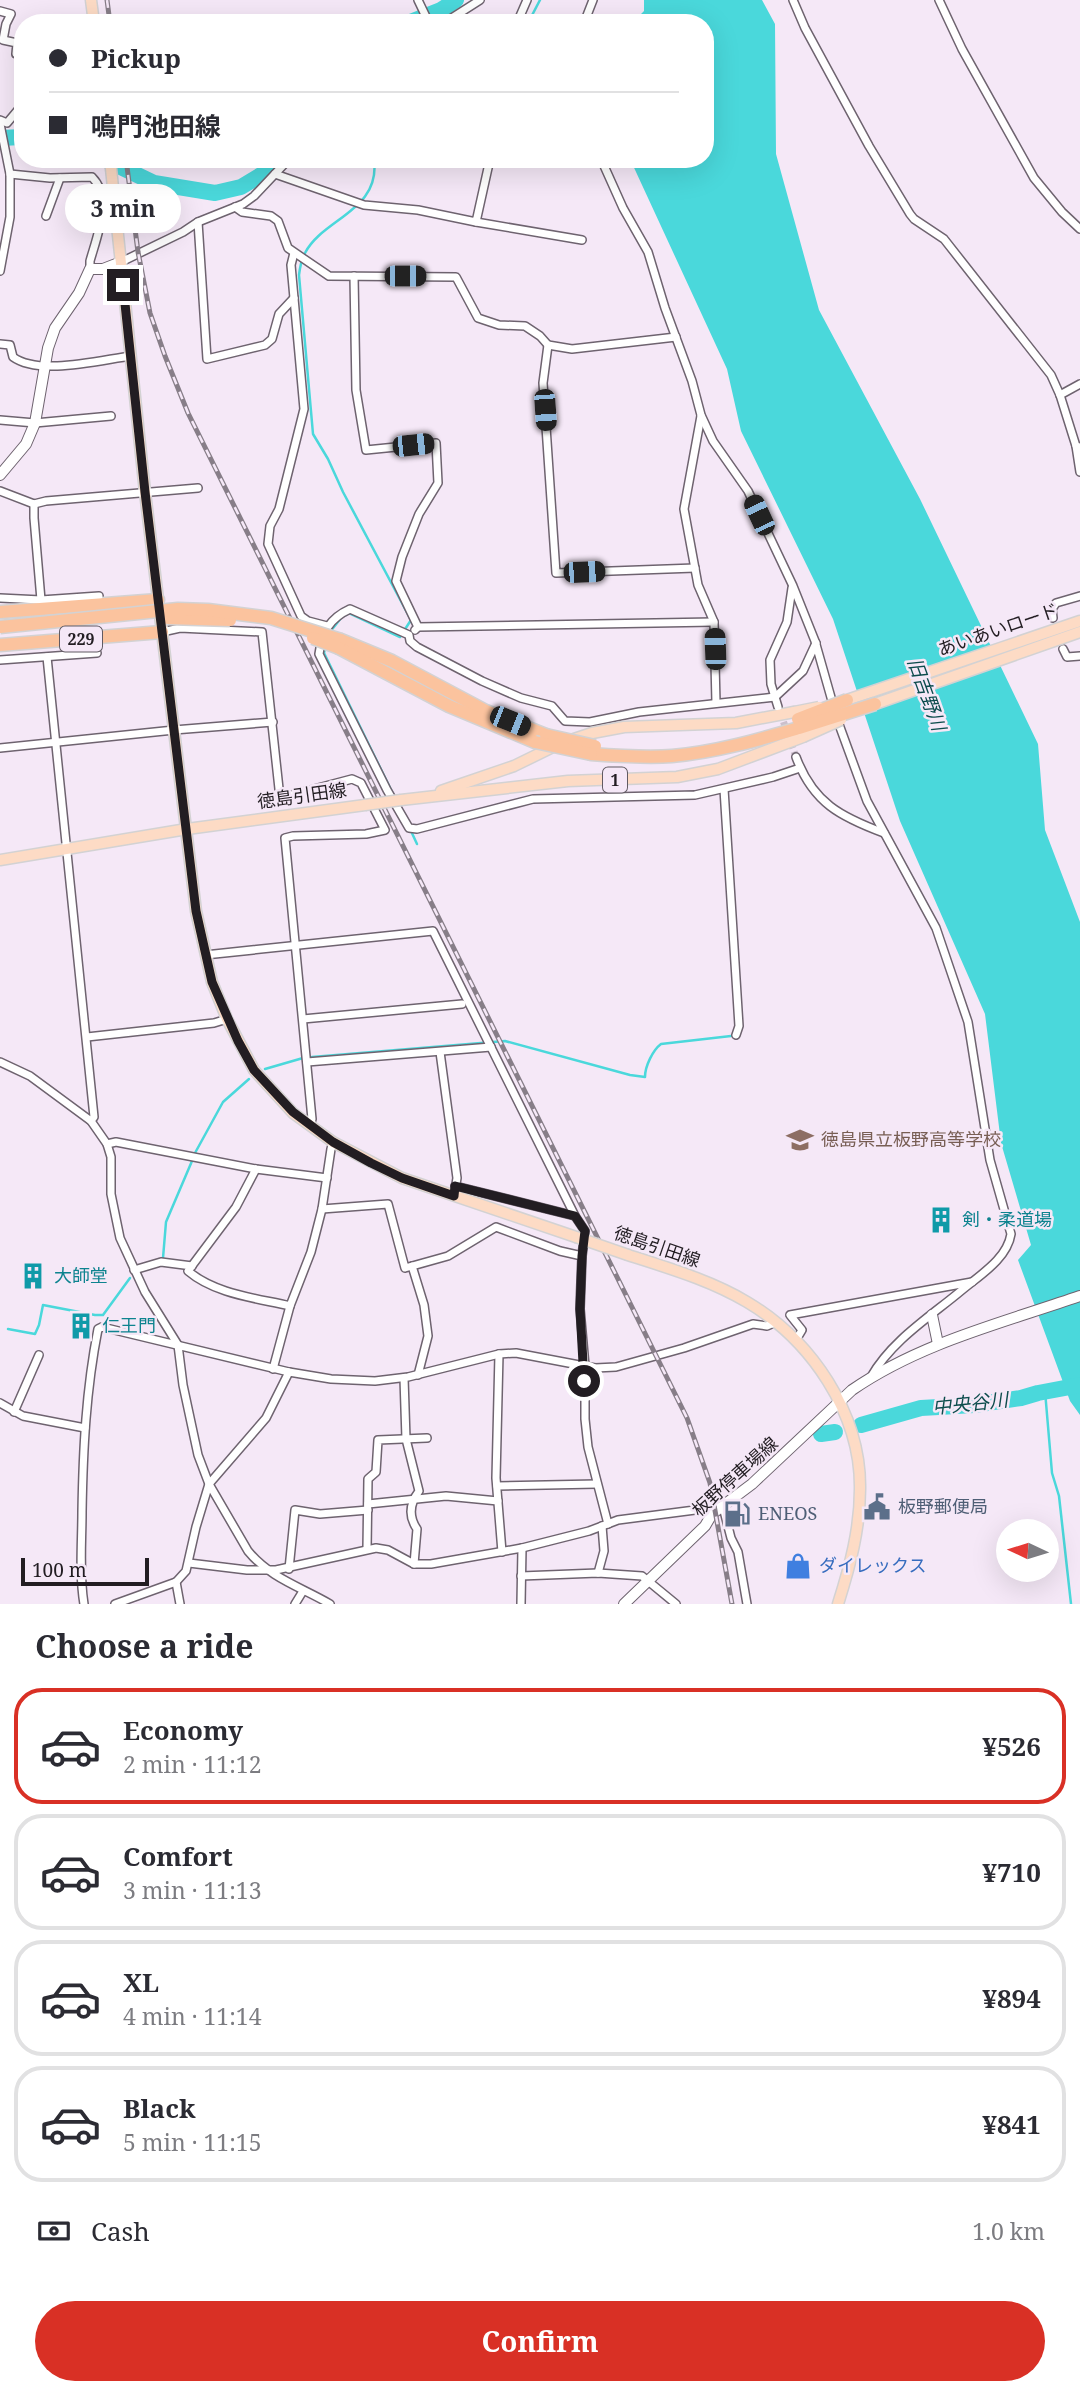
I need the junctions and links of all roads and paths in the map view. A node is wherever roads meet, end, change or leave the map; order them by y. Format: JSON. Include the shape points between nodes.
{"nodes":[{"id":1,"x":480,"y":0,"type":"edge"},
{"id":2,"x":793,"y":0,"type":"edge"},
{"id":3,"x":939,"y":0,"type":"edge"},
{"id":4,"x":0,"y":11,"type":"edge"},
{"id":5,"x":458,"y":14,"type":"edge"},
{"id":6,"x":14,"y":42,"type":"edge"},
{"id":7,"x":1,"y":124,"type":"edge"},
{"id":8,"x":4,"y":155,"type":"edge"},
{"id":9,"x":111,"y":168,"type":"edge"},
{"id":10,"x":281,"y":168,"type":"edge"},
{"id":11,"x":488,"y":168,"type":"edge"},
{"id":12,"x":605,"y":168,"type":"edge"},
{"id":13,"x":10,"y":174,"type":"junction"},
{"id":14,"x":275,"y":174,"type":"junction"},
{"id":15,"x":60,"y":178,"type":"junction"},
{"id":16,"x":0,"y":194,"type":"edge"},
{"id":17,"x":10,"y":194,"type":"junction"},
{"id":18,"x":235,"y":207,"type":"junction"},
{"id":19,"x":46,"y":216,"type":"dead end"},
{"id":20,"x":198,"y":222,"type":"junction"},
{"id":21,"x":476,"y":222,"type":"junction"},
{"id":22,"x":1080,"y":229,"type":"edge"},
{"id":23,"x":582,"y":240,"type":"dead end"},
{"id":24,"x":296,"y":254,"type":"junction"},
{"id":25,"x":1,"y":261,"type":"edge"},
{"id":26,"x":121,"y":262,"type":"junction"},
{"id":27,"x":90,"y":269,"type":"junction"},
{"id":28,"x":0,"y":271,"type":"edge"},
{"id":29,"x":354,"y":276,"type":"junction"},
{"id":30,"x":294,"y":298,"type":"junction"},
{"id":31,"x":676,"y":337,"type":"junction"},
{"id":32,"x":0,"y":344,"type":"edge"},
{"id":33,"x":548,"y":345,"type":"junction"},
{"id":34,"x":131,"y":356,"type":"junction"},
{"id":35,"x":44,"y":367,"type":"junction"},
{"id":36,"x":1080,"y":384,"type":"edge"},
{"id":37,"x":1060,"y":395,"type":"junction"},
{"id":38,"x":701,"y":415,"type":"junction"},
{"id":39,"x":111,"y":416,"type":"dead end"},
{"id":40,"x":0,"y":419,"type":"edge"},
{"id":41,"x":35,"y":422,"type":"junction"},
{"id":42,"x":1078,"y":446,"type":"edge"},
{"id":43,"x":1080,"y":472,"type":"edge"},
{"id":44,"x":0,"y":475,"type":"edge"},
{"id":45,"x":198,"y":488,"type":"dead end"},
{"id":46,"x":0,"y":491,"type":"edge"},
{"id":47,"x":145,"y":492,"type":"junction"},
{"id":48,"x":34,"y":505,"type":"junction"},
{"id":49,"x":695,"y":568,"type":"junction"},
{"id":50,"x":793,"y":586,"type":"junction"},
{"id":51,"x":99,"y":596,"type":"dead end"},
{"id":52,"x":1080,"y":596,"type":"edge"},
{"id":53,"x":0,"y":598,"type":"edge"},
{"id":54,"x":41,"y":600,"type":"junction"},
{"id":55,"x":158,"y":600,"type":"junction"},
{"id":56,"x":0,"y":612,"type":"edge"},
{"id":57,"x":1053,"y":618,"type":"dead end"},
{"id":58,"x":1080,"y":621,"type":"edge"},
{"id":59,"x":714,"y":622,"type":"junction"},
{"id":60,"x":327,"y":626,"type":"junction"},
{"id":61,"x":0,"y":627,"type":"edge"},
{"id":62,"x":418,"y":627,"type":"junction"},
{"id":63,"x":162,"y":632,"type":"junction"},
{"id":64,"x":1080,"y":632,"type":"edge"},
{"id":65,"x":0,"y":635,"type":"edge"},
{"id":66,"x":409,"y":635,"type":"junction"},
{"id":67,"x":1044,"y":638,"type":"junction"},
{"id":68,"x":816,"y":643,"type":"junction"},
{"id":69,"x":340,"y":644,"type":"junction"},
{"id":70,"x":0,"y":645,"type":"edge"},
{"id":71,"x":1063,"y":649,"type":"dead end"},
{"id":72,"x":97,"y":653,"type":"dead end"},
{"id":73,"x":1080,"y":656,"type":"edge"},
{"id":74,"x":47,"y":657,"type":"junction"},
{"id":75,"x":0,"y":660,"type":"edge"},
{"id":76,"x":775,"y":697,"type":"junction"},
{"id":77,"x":847,"y":701,"type":"joint"},
{"id":78,"x":716,"y":703,"type":"junction"},
{"id":79,"x":875,"y":704,"type":"joint"},
{"id":80,"x":778,"y":707,"type":"tunnel mouth"},
{"id":81,"x":565,"y":721,"type":"junction"},
{"id":82,"x":273,"y":722,"type":"junction"},
{"id":83,"x":799,"y":724,"type":"junction"},
{"id":84,"x":174,"y":730,"type":"junction"},
{"id":85,"x":57,"y":742,"type":"junction"},
{"id":86,"x":559,"y":744,"type":"junction"},
{"id":87,"x":0,"y":748,"type":"edge"},
{"id":88,"x":796,"y":757,"type":"tunnel mouth"},
{"id":89,"x":800,"y":768,"type":"junction"},
{"id":90,"x":568,"y":781,"type":"junction"},
{"id":91,"x":724,"y":789,"type":"junction"},
{"id":92,"x":570,"y":797,"type":"junction"},
{"id":93,"x":422,"y":798,"type":"junction"},
{"id":94,"x":187,"y":829,"type":"junction"},
{"id":95,"x":885,"y":833,"type":"junction"},
{"id":96,"x":68,"y":849,"type":"junction"},
{"id":97,"x":0,"y":860,"type":"edge"},
{"id":98,"x":296,"y":945,"type":"junction"},
{"id":99,"x":205,"y":955,"type":"junction"},
{"id":100,"x":462,"y":1004,"type":"dead end"},
{"id":101,"x":303,"y":1018,"type":"junction"},
{"id":102,"x":227,"y":1019,"type":"junction"},
{"id":103,"x":736,"y":1035,"type":"dead end"},
{"id":104,"x":87,"y":1037,"type":"junction"},
{"id":105,"x":490,"y":1044,"type":"junction"},
{"id":106,"x":440,"y":1052,"type":"junction"},
{"id":107,"x":0,"y":1062,"type":"edge"},
{"id":108,"x":307,"y":1062,"type":"junction"},
{"id":109,"x":91,"y":1121,"type":"junction"},
{"id":110,"x":310,"y":1126,"type":"junction"},
{"id":111,"x":333,"y":1142,"type":"junction"},
{"id":112,"x":107,"y":1144,"type":"junction"},
{"id":113,"x":256,"y":1169,"type":"junction"},
{"id":114,"x":327,"y":1178,"type":"junction"},
{"id":115,"x":454,"y":1191,"type":"junction"},
{"id":116,"x":322,"y":1209,"type":"junction"},
{"id":117,"x":575,"y":1216,"type":"junction"},
{"id":118,"x":582,"y":1256,"type":"junction"},
{"id":119,"x":192,"y":1266,"type":"junction"},
{"id":120,"x":412,"y":1266,"type":"junction"},
{"id":121,"x":134,"y":1270,"type":"junction"},
{"id":122,"x":972,"y":1282,"type":"junction"},
{"id":123,"x":1080,"y":1296,"type":"edge"},
{"id":124,"x":290,"y":1306,"type":"junction"},
{"id":125,"x":932,"y":1315,"type":"junction"},
{"id":126,"x":776,"y":1322,"type":"junction"},
{"id":127,"x":796,"y":1340,"type":"junction"},
{"id":128,"x":938,"y":1344,"type":"junction"},
{"id":129,"x":178,"y":1345,"type":"junction"},
{"id":130,"x":499,"y":1354,"type":"junction"},
{"id":131,"x":38,"y":1355,"type":"dead end"},
{"id":132,"x":585,"y":1366,"type":"junction"},
{"id":133,"x":273,"y":1369,"type":"junction"},
{"id":134,"x":289,"y":1372,"type":"junction"},
{"id":135,"x":418,"y":1375,"type":"junction"},
{"id":136,"x":871,"y":1377,"type":"junction"},
{"id":137,"x":404,"y":1378,"type":"junction"},
{"id":138,"x":0,"y":1403,"type":"edge"},
{"id":139,"x":839,"y":1403,"type":"junction"},
{"id":140,"x":14,"y":1412,"type":"junction"},
{"id":141,"x":85,"y":1428,"type":"junction"},
{"id":142,"x":427,"y":1438,"type":"dead end"},
{"id":143,"x":407,"y":1439,"type":"junction"},
{"id":144,"x":209,"y":1484,"type":"junction"},
{"id":145,"x":597,"y":1484,"type":"junction"},
{"id":146,"x":497,"y":1486,"type":"junction"},
{"id":147,"x":412,"y":1500,"type":"junction"},
{"id":148,"x":498,"y":1501,"type":"junction"},
{"id":149,"x":368,"y":1507,"type":"junction"},
{"id":150,"x":723,"y":1507,"type":"junction"},
{"id":151,"x":712,"y":1514,"type":"junction"},
{"id":152,"x":605,"y":1525,"type":"junction"},
{"id":153,"x":522,"y":1548,"type":"junction"},
{"id":154,"x":367,"y":1549,"type":"junction"},
{"id":155,"x":502,"y":1552,"type":"junction"},
{"id":156,"x":189,"y":1563,"type":"junction"},
{"id":157,"x":414,"y":1564,"type":"junction"},
{"id":158,"x":289,"y":1569,"type":"junction"},
{"id":159,"x":266,"y":1570,"type":"junction"},
{"id":160,"x":598,"y":1573,"type":"junction"},
{"id":161,"x":521,"y":1576,"type":"junction"},
{"id":162,"x":648,"y":1579,"type":"junction"},
{"id":163,"x":176,"y":1582,"type":"junction"},
{"id":164,"x":303,"y":1591,"type":"junction"},
{"id":165,"x":84,"y":1604,"type":"edge"},
{"id":166,"x":115,"y":1604,"type":"edge"},
{"id":167,"x":180,"y":1604,"type":"edge"},
{"id":168,"x":295,"y":1604,"type":"edge"},
{"id":169,"x":330,"y":1604,"type":"edge"},
{"id":170,"x":521,"y":1604,"type":"edge"},
{"id":171,"x":624,"y":1604,"type":"edge"},
{"id":172,"x":676,"y":1604,"type":"edge"},
{"id":173,"x":747,"y":1604,"type":"edge"},
{"id":174,"x":838,"y":1604,"type":"edge"}],
"edges":[{"from":1,"to":5,"type":"street"},
{"from":2,"to":37,"type":"street","via":[[910,214],[944,239],[1039,358]]},
{"from":3,"to":22,"type":"street","via":[[1034,178]]},
{"from":4,"to":6,"type":"street","via":[[11,14],[3,40]]},
{"from":7,"to":8,"type":"street"},
{"from":8,"to":13,"type":"street"},
{"from":9,"to":26,"type":"main road"},
{"from":10,"to":14,"type":"street"},
{"from":11,"to":21,"type":"street"},
{"from":12,"to":31,"type":"street","via":[[648,252]]},
{"from":13,"to":15,"type":"street"},
{"from":13,"to":17,"type":"street"},
{"from":14,"to":18,"type":"street","via":[[254,197]]},
{"from":14,"to":21,"type":"street","via":[[364,205]]},
{"from":15,"to":19,"type":"street"},
{"from":15,"to":27,"type":"street","via":[[92,177],[99,184],[102,215]]},
{"from":16,"to":17,"type":"street"},
{"from":17,"to":25,"type":"street"},
{"from":18,"to":20,"type":"street"},
{"from":18,"to":24,"type":"street","via":[[278,221],[284,240]]},
{"from":20,"to":26,"type":"street"},
{"from":20,"to":30,"type":"street","via":[[207,359],[265,345],[272,339],[279,314]]},
{"from":21,"to":23,"type":"street"},
{"from":24,"to":29,"type":"street","via":[[329,276]]},
{"from":24,"to":30,"type":"street","via":[[291,265]]},
{"from":25,"to":28,"type":"street"},
{"from":26,"to":27,"type":"street"},
{"from":26,"to":34,"type":"main road"},
{"from":27,"to":35,"type":"street","via":[[55,328]]},
{"from":29,"to":33,"type":"street","via":[[456,277],[478,318],[499,326],[525,326]]},
{"from":29,"to":62,"type":"street","via":[[356,390],[366,450],[436,443],[438,483],[419,514],[396,581]]},
{"from":30,"to":60,"type":"street","via":[[304,409],[268,544],[301,616]]},
{"from":31,"to":33,"type":"street","via":[[572,349]]},
{"from":31,"to":38,"type":"street"},
{"from":32,"to":35,"type":"street","via":[[10,345],[18,361]]},
{"from":33,"to":49,"type":"street","via":[[543,383],[556,573]]},
{"from":34,"to":35,"type":"street"},
{"from":34,"to":47,"type":"main road"},
{"from":35,"to":41,"type":"street"},
{"from":36,"to":37,"type":"street"},
{"from":37,"to":42,"type":"street"},
{"from":38,"to":49,"type":"street","via":[[684,509]]},
{"from":38,"to":50,"type":"street","via":[[748,491]]},
{"from":39,"to":41,"type":"street"},
{"from":40,"to":41,"type":"street"},
{"from":41,"to":44,"type":"street","via":[[26,444]]},
{"from":42,"to":43,"type":"street"},
{"from":45,"to":47,"type":"street"},
{"from":46,"to":48,"type":"street"},
{"from":47,"to":48,"type":"street"},
{"from":47,"to":55,"type":"main road"},
{"from":48,"to":54,"type":"street"},
{"from":49,"to":59,"type":"street"},
{"from":50,"to":68,"type":"street"},
{"from":50,"to":76,"type":"street","via":[[787,621],[770,660]]},
{"from":51,"to":54,"type":"street"},
{"from":52,"to":57,"type":"street","via":[[1056,603]]},
{"from":53,"to":54,"type":"street"},
{"from":55,"to":56,"type":"highway","number":"229"},
{"from":55,"to":63,"type":"main road"},
{"from":58,"to":67,"type":"main road","name":"あいあいロード"},
{"from":59,"to":62,"type":"street"},
{"from":59,"to":78,"type":"street"},
{"from":60,"to":66,"type":"street","via":[[350,610]]},
{"from":60,"to":92,"type":"street","via":[[319,654],[409,828],[533,799]]},
{"from":61,"to":69,"type":"highway","bridge":true,"via":[[208,610],[271,618]]},
{"from":62,"to":66,"type":"street"},
{"from":63,"to":70,"type":"highway","number":"229"},
{"from":63,"to":82,"type":"street","via":[[180,628],[262,632]]},
{"from":63,"to":84,"type":"main road"},
{"from":64,"to":67,"type":"main road","name":"あいあいロード"},
{"from":65,"to":69,"type":"highway","bridge":true,"via":[[178,617],[270,626]]},
{"from":66,"to":81,"type":"street","via":[[417,648],[521,698],[552,706]]},
{"from":67,"to":77,"type":"main road","name":"あいあいロード"},
{"from":67,"to":79,"type":"main road","name":"あいあいロード"},
{"from":68,"to":76,"type":"street","via":[[803,671]]},
{"from":68,"to":95,"type":"street","via":[[841,732],[867,802]]},
{"from":69,"to":83,"type":"highway","bridge":true,"via":[[392,661],[540,738],[593,750],[634,757],[683,755],[737,745]]},
{"from":71,"to":73,"type":"street","via":[[1067,657]]},
{"from":72,"to":74,"type":"street"},
{"from":74,"to":75,"type":"street"},
{"from":74,"to":85,"type":"street"},
{"from":76,"to":78,"type":"street"},
{"from":76,"to":80,"type":"street"},
{"from":77,"to":83,"type":"highway","bridge":true},
{"from":78,"to":81,"type":"street","via":[[590,722]]},
{"from":79,"to":83,"type":"highway","bridge":true},
{"from":81,"to":86,"type":"street"},
{"from":82,"to":84,"type":"street"},
{"from":82,"to":98,"type":"street","via":[[280,797],[352,779],[361,783],[385,830],[285,838]]},
{"from":83,"to":86,"type":"main road","name":"徳島引田線","number":"1","via":[[624,727]]},
{"from":83,"to":90,"type":"main road","name":"徳島引田線","number":"1","via":[[718,769],[677,777]]},
{"from":84,"to":85,"type":"street"},
{"from":84,"to":94,"type":"main road"},
{"from":85,"to":87,"type":"street"},
{"from":85,"to":96,"type":"street"},
{"from":86,"to":93,"type":"main road","name":"徳島引田線","number":"1","via":[[514,766]]},
{"from":88,"to":89,"type":"street"},
{"from":89,"to":91,"type":"street"},
{"from":89,"to":95,"type":"street","via":[[824,803],[851,821]]},
{"from":90,"to":92,"type":"street"},
{"from":90,"to":93,"type":"main road","name":"徳島引田線","number":"1"},
{"from":91,"to":92,"type":"street","via":[[695,795]]},
{"from":91,"to":103,"type":"street"},
{"from":93,"to":94,"type":"main road","name":"徳島引田線","number":"1","bridge":true},
{"from":94,"to":96,"type":"main road","name":"徳島引田線","number":"1"},
{"from":94,"to":99,"type":"main road","name":"徳島引田線"},
{"from":95,"to":122,"type":"street","via":[[936,928],[968,1022],[988,1152],[1010,1225],[1010,1239],[1002,1254]]},
{"from":96,"to":97,"type":"main road","name":"徳島引田線","number":"1"},
{"from":96,"to":104,"type":"street"},
{"from":98,"to":99,"type":"street"},
{"from":98,"to":101,"type":"street"},
{"from":98,"to":105,"type":"street","via":[[433,930]]},
{"from":99,"to":102,"type":"main road","name":"徳島引田線"},
{"from":100,"to":101,"type":"street"},
{"from":101,"to":108,"type":"street"},
{"from":102,"to":104,"type":"street"},
{"from":102,"to":110,"type":"main road","name":"徳島引田線","via":[[254,1070]]},
{"from":104,"to":109,"type":"street"},
{"from":105,"to":106,"type":"street"},
{"from":105,"to":117,"type":"street"},
{"from":106,"to":108,"type":"street"},
{"from":106,"to":115,"type":"street","via":[[457,1178]]},
{"from":107,"to":109,"type":"street","via":[[30,1076]]},
{"from":108,"to":110,"type":"street"},
{"from":109,"to":112,"type":"street"},
{"from":110,"to":111,"type":"main road","name":"徳島引田線"},
{"from":111,"to":114,"type":"street"},
{"from":111,"to":115,"type":"main road","name":"徳島引田線","via":[[402,1178]]},
{"from":112,"to":113,"type":"street"},
{"from":112,"to":121,"type":"street","via":[[115,1221]]},
{"from":113,"to":114,"type":"street"},
{"from":113,"to":119,"type":"street","via":[[236,1207]]},
{"from":114,"to":116,"type":"street"},
{"from":115,"to":117,"type":"street"},
{"from":115,"to":126,"type":"main road","name":"徳島引田線","bridge":true,"via":[[718,1287]]},
{"from":116,"to":120,"type":"street","via":[[388,1204],[405,1268]]},
{"from":116,"to":124,"type":"street"},
{"from":117,"to":118,"type":"street","via":[[585,1231]]},
{"from":118,"to":120,"type":"street","via":[[496,1227],[448,1256]]},
{"from":118,"to":132,"type":"street"},
{"from":119,"to":121,"type":"street","via":[[161,1262]]},
{"from":119,"to":124,"type":"street","via":[[188,1271],[212,1286]]},
{"from":120,"to":135,"type":"street","via":[[428,1336]]},
{"from":121,"to":129,"type":"street"},
{"from":122,"to":125,"type":"street"},
{"from":122,"to":127,"type":"street","via":[[790,1315],[802,1330]]},
{"from":123,"to":128,"type":"street","name":"板野停車場線"},
{"from":124,"to":133,"type":"street"},
{"from":125,"to":128,"type":"street"},
{"from":125,"to":136,"type":"street","via":[[879,1363]]},
{"from":126,"to":127,"type":"main road","name":"徳島引田線"},
{"from":126,"to":132,"type":"street","via":[[753,1324],[616,1367]]},
{"from":127,"to":139,"type":"main road","name":"徳島引田線","via":[[827,1379]]},
{"from":128,"to":136,"type":"street","name":"板野停車場線"},
{"from":129,"to":133,"type":"street"},
{"from":129,"to":141,"type":"street","via":[[98,1329]]},
{"from":129,"to":144,"type":"street","via":[[198,1455]]},
{"from":130,"to":132,"type":"street"},
{"from":130,"to":135,"type":"street"},
{"from":130,"to":146,"type":"street"},
{"from":131,"to":140,"type":"street"},
{"from":132,"to":145,"type":"street","via":[[585,1419]]},
{"from":133,"to":134,"type":"street"},
{"from":134,"to":137,"type":"street","via":[[342,1380]]},
{"from":134,"to":144,"type":"street","via":[[265,1418]]},
{"from":135,"to":137,"type":"street"},
{"from":136,"to":139,"type":"street","name":"板野停車場線"},
{"from":137,"to":143,"type":"street"},
{"from":138,"to":140,"type":"street"},
{"from":139,"to":150,"type":"street","name":"板野停車場線"},
{"from":139,"to":174,"type":"main road","name":"徳島引田線","via":[[855,1446],[860,1488],[854,1549]]},
{"from":140,"to":141,"type":"street"},
{"from":141,"to":165,"type":"street"},
{"from":142,"to":143,"type":"street"},
{"from":143,"to":147,"type":"street","via":[[419,1491]]},
{"from":143,"to":149,"type":"street","via":[[378,1440],[376,1472],[368,1479]]},
{"from":144,"to":156,"type":"street"},
{"from":144,"to":159,"type":"street","via":[[247,1551]]},
{"from":145,"to":146,"type":"street"},
{"from":145,"to":152,"type":"street"},
{"from":146,"to":148,"type":"street"},
{"from":147,"to":148,"type":"street","via":[[446,1496]]},
{"from":147,"to":149,"type":"street"},
{"from":147,"to":157,"type":"street","via":[[411,1520],[417,1529]]},
{"from":148,"to":155,"type":"street"},
{"from":149,"to":154,"type":"street"},
{"from":149,"to":158,"type":"street","via":[[320,1514],[295,1510]]},
{"from":150,"to":151,"type":"street","name":"板野停車場線"},
{"from":150,"to":173,"type":"street","via":[[738,1552]]},
{"from":151,"to":152,"type":"street","via":[[695,1510]]},
{"from":151,"to":162,"type":"street","name":"板野停車場線"},
{"from":152,"to":153,"type":"street"},
{"from":152,"to":160,"type":"street"},
{"from":153,"to":155,"type":"street"},
{"from":153,"to":161,"type":"street"},
{"from":154,"to":157,"type":"street","via":[[388,1550]]},
{"from":154,"to":158,"type":"street"},
{"from":155,"to":157,"type":"street"},
{"from":156,"to":159,"type":"street"},
{"from":156,"to":163,"type":"street"},
{"from":158,"to":159,"type":"street"},
{"from":159,"to":164,"type":"street"},
{"from":160,"to":161,"type":"street"},
{"from":160,"to":162,"type":"street"},
{"from":161,"to":170,"type":"street"},
{"from":162,"to":171,"type":"street","name":"板野停車場線"},
{"from":162,"to":172,"type":"street"},
{"from":163,"to":166,"type":"street"},
{"from":163,"to":167,"type":"street"},
{"from":164,"to":168,"type":"street"},
{"from":164,"to":169,"type":"street"}]}
